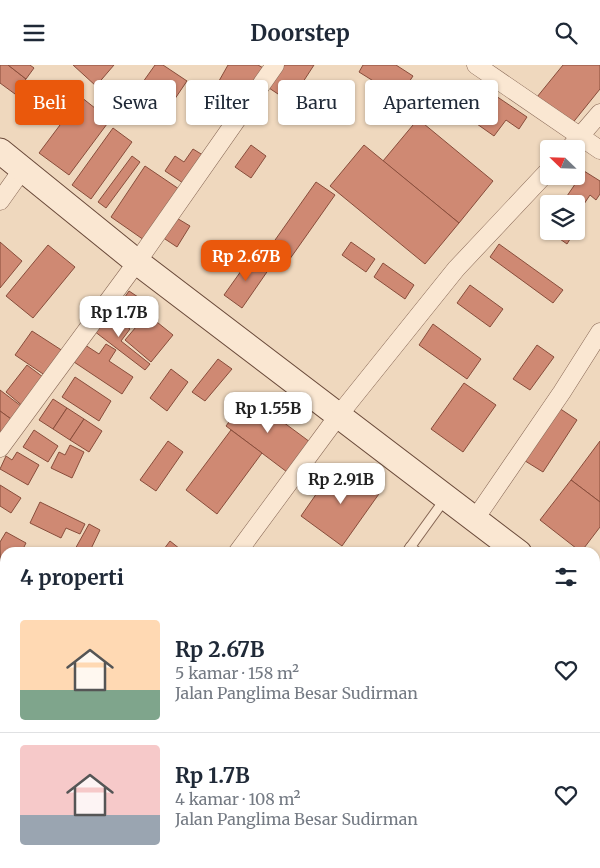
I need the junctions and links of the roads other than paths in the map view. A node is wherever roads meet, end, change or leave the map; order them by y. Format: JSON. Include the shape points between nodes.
{"nodes":[{"id":1,"x":275,"y":65,"type":"edge"},
{"id":2,"x":476,"y":65,"type":"edge"},
{"id":3,"x":600,"y":113,"type":"edge"},
{"id":4,"x":570,"y":140,"type":"edge"},
{"id":5,"x":577,"y":140,"type":"edge"},
{"id":6,"x":585,"y":146,"type":"edge"},
{"id":7,"x":600,"y":150,"type":"edge"},
{"id":8,"x":0,"y":151,"type":"edge"},
{"id":9,"x":22,"y":170,"type":"junction"},
{"id":10,"x":540,"y":180,"type":"edge"},
{"id":11,"x":0,"y":201,"type":"edge"},
{"id":12,"x":137,"y":263,"type":"junction"},
{"id":13,"x":600,"y":332,"type":"edge"},
{"id":14,"x":338,"y":416,"type":"junction"},
{"id":15,"x":0,"y":448,"type":"edge"},
{"id":16,"x":447,"y":497,"type":"junction"},
{"id":17,"x":475,"y":519,"type":"junction"},
{"id":18,"x":241,"y":547,"type":"edge"},
{"id":19,"x":410,"y":547,"type":"edge"},
{"id":20,"x":511,"y":547,"type":"edge"}],
"edges":[{"from":1,"to":12,"type":"street"},
{"from":2,"to":4,"type":"street"},
{"from":3,"to":5,"type":"street"},
{"from":6,"to":7,"type":"street"},
{"from":8,"to":9,"type":"main road"},
{"from":9,"to":11,"type":"street"},
{"from":9,"to":12,"type":"main road"},
{"from":10,"to":14,"type":"street","via":[[456,269]]},
{"from":12,"to":14,"type":"main road"},
{"from":12,"to":15,"type":"street"},
{"from":13,"to":17,"type":"street"},
{"from":14,"to":16,"type":"main road"},
{"from":14,"to":18,"type":"street"},
{"from":16,"to":17,"type":"main road"},
{"from":16,"to":19,"type":"lane"},
{"from":17,"to":20,"type":"main road"}]}
